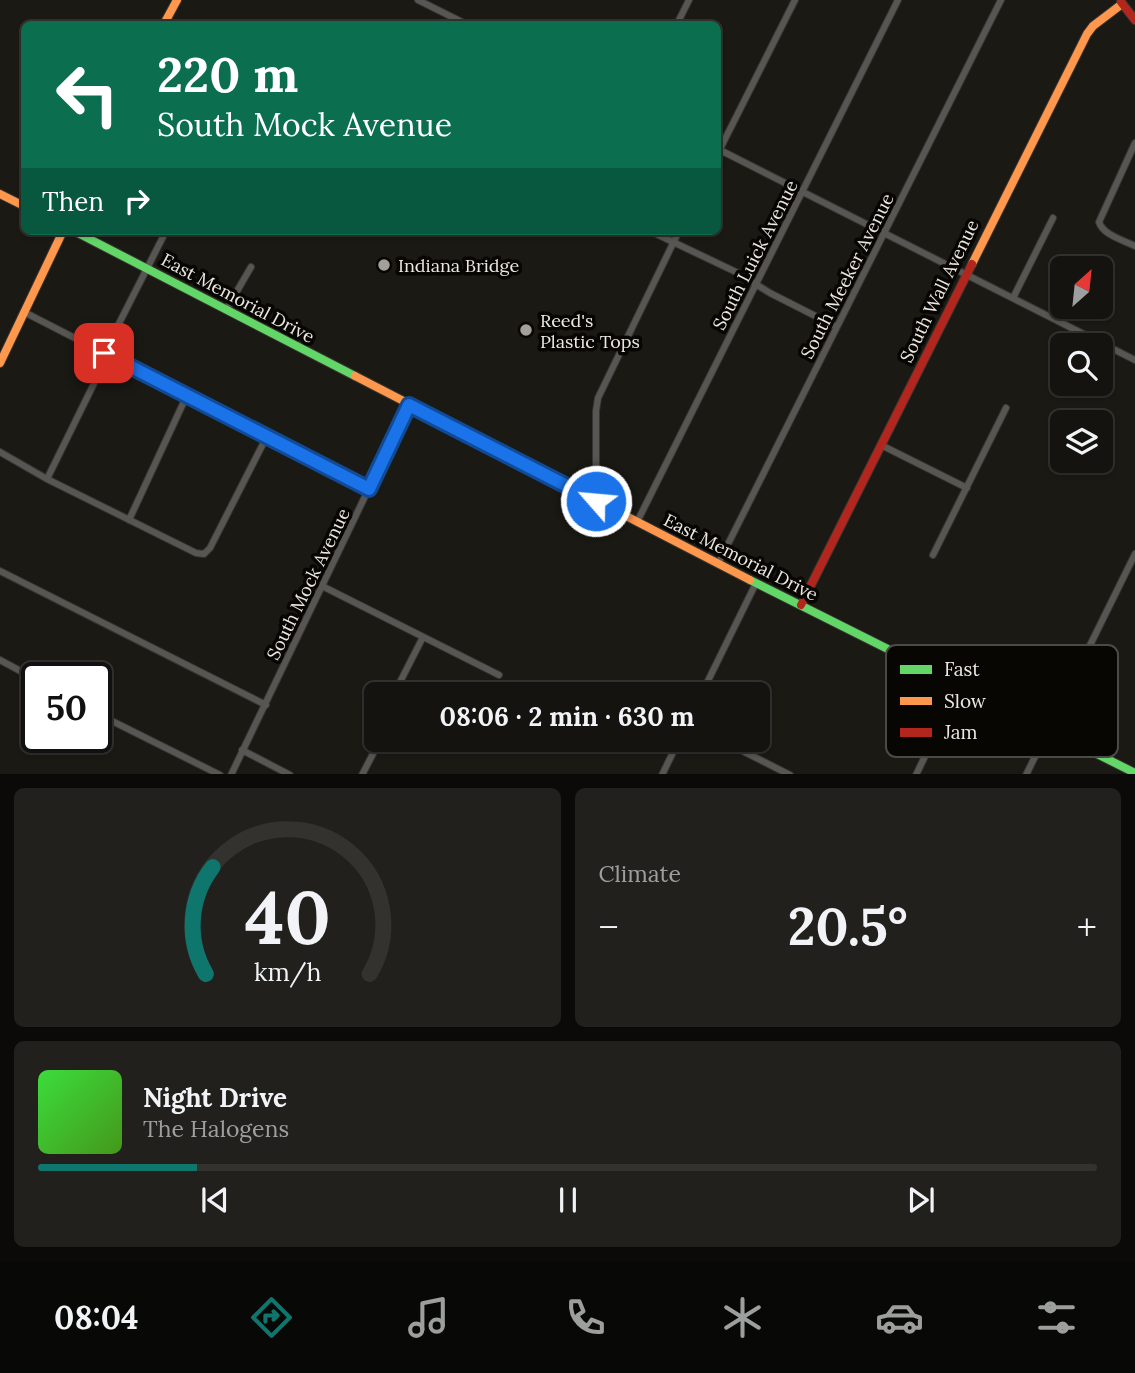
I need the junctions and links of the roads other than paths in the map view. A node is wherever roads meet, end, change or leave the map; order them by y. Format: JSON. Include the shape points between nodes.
{"nodes":[{"id":1,"x":177,"y":0,"type":"edge"},
{"id":2,"x":418,"y":0,"type":"edge"},
{"id":3,"x":689,"y":0,"type":"edge"},
{"id":4,"x":795,"y":0,"type":"edge"},
{"id":5,"x":898,"y":0,"type":"edge"},
{"id":6,"x":1001,"y":0,"type":"edge"},
{"id":7,"x":1124,"y":3,"type":"edge"},
{"id":8,"x":1135,"y":19,"type":"edge"},
{"id":9,"x":166,"y":21,"type":"edge"},
{"id":10,"x":460,"y":21,"type":"edge"},
{"id":11,"x":678,"y":21,"type":"edge"},
{"id":12,"x":1135,"y":143,"type":"edge"},
{"id":13,"x":721,"y":145,"type":"edge"},
{"id":14,"x":721,"y":152,"type":"edge"},
{"id":15,"x":803,"y":192,"type":"junction"},
{"id":16,"x":0,"y":194,"type":"edge"},
{"id":17,"x":21,"y":204,"type":"edge"},
{"id":18,"x":1053,"y":218,"type":"dead end"},
{"id":19,"x":883,"y":233,"type":"junction"},
{"id":20,"x":60,"y":235,"type":"edge"},
{"id":21,"x":82,"y":235,"type":"edge"},
{"id":22,"x":164,"y":235,"type":"edge"},
{"id":23,"x":657,"y":235,"type":"edge"},
{"id":24,"x":677,"y":235,"type":"edge"},
{"id":25,"x":674,"y":243,"type":"junction"},
{"id":26,"x":1135,"y":246,"type":"edge"},
{"id":27,"x":251,"y":267,"type":"dead end"},
{"id":28,"x":147,"y":268,"type":"junction"},
{"id":29,"x":965,"y":274,"type":"junction"},
{"id":30,"x":756,"y":283,"type":"junction"},
{"id":31,"x":1013,"y":299,"type":"junction"},
{"id":32,"x":226,"y":310,"type":"junction"},
{"id":33,"x":24,"y":312,"type":"junction"},
{"id":34,"x":837,"y":327,"type":"junction"},
{"id":35,"x":106,"y":354,"type":"junction"},
{"id":36,"x":1135,"y":360,"type":"edge"},
{"id":37,"x":0,"y":363,"type":"edge"},
{"id":38,"x":187,"y":395,"type":"junction"},
{"id":39,"x":409,"y":405,"type":"junction"},
{"id":40,"x":1006,"y":408,"type":"dead end"},
{"id":41,"x":267,"y":436,"type":"junction"},
{"id":42,"x":881,"y":445,"type":"junction"},
{"id":43,"x":0,"y":452,"type":"edge"},
{"id":44,"x":47,"y":479,"type":"junction"},
{"id":45,"x":967,"y":488,"type":"junction"},
{"id":46,"x":369,"y":489,"type":"junction"},
{"id":47,"x":596,"y":501,"type":"junction"},
{"id":48,"x":129,"y":520,"type":"junction"},
{"id":49,"x":637,"y":522,"type":"junction"},
{"id":50,"x":1135,"y":554,"type":"edge"},
{"id":51,"x":933,"y":555,"type":"dead end"},
{"id":52,"x":719,"y":564,"type":"junction"},
{"id":53,"x":0,"y":571,"type":"edge"},
{"id":54,"x":756,"y":583,"type":"junction"},
{"id":55,"x":322,"y":586,"type":"junction"},
{"id":56,"x":801,"y":605,"type":"junction"},
{"id":57,"x":423,"y":637,"type":"junction"},
{"id":58,"x":1090,"y":645,"type":"edge"},
{"id":59,"x":886,"y":648,"type":"edge"},
{"id":60,"x":0,"y":660,"type":"edge"},
{"id":61,"x":21,"y":671,"type":"edge"},
{"id":62,"x":499,"y":675,"type":"dead end"},
{"id":63,"x":400,"y":682,"type":"edge"},
{"id":64,"x":707,"y":682,"type":"edge"},
{"id":65,"x":265,"y":705,"type":"junction"},
{"id":66,"x":112,"y":721,"type":"edge"},
{"id":67,"x":242,"y":750,"type":"junction"},
{"id":68,"x":374,"y":752,"type":"edge"},
{"id":69,"x":673,"y":752,"type":"edge"},
{"id":70,"x":745,"y":752,"type":"edge"},
{"id":71,"x":925,"y":757,"type":"edge"},
{"id":72,"x":1035,"y":757,"type":"edge"},
{"id":73,"x":1103,"y":757,"type":"edge"},
{"id":74,"x":1135,"y":773,"type":"edge"},
{"id":75,"x":218,"y":774,"type":"edge"},
{"id":76,"x":231,"y":774,"type":"edge"},
{"id":77,"x":288,"y":774,"type":"edge"},
{"id":78,"x":363,"y":774,"type":"edge"},
{"id":79,"x":662,"y":774,"type":"edge"},
{"id":80,"x":788,"y":774,"type":"edge"},
{"id":81,"x":916,"y":774,"type":"edge"},
{"id":82,"x":1026,"y":774,"type":"edge"}],
"edges":[{"from":1,"to":9,"type":"main road"},
{"from":2,"to":10,"type":"street"},
{"from":3,"to":11,"type":"street"},
{"from":4,"to":13,"type":"street"},
{"from":5,"to":15,"type":"street","name":"South Luick Avenue"},
{"from":6,"to":19,"type":"street","name":"South Meeker Avenue"},
{"from":7,"to":8,"type":"main road"},
{"from":7,"to":29,"type":"main road","name":"South Wall Avenue","via":[[1087,34]]},
{"from":12,"to":26,"type":"street","via":[[1099,224]]},
{"from":14,"to":15,"type":"street"},
{"from":15,"to":19,"type":"street"},
{"from":15,"to":30,"type":"street","name":"South Luick Avenue"},
{"from":16,"to":17,"type":"main road"},
{"from":18,"to":31,"type":"street"},
{"from":19,"to":29,"type":"street"},
{"from":19,"to":34,"type":"street","name":"South Meeker Avenue"},
{"from":20,"to":33,"type":"main road"},
{"from":21,"to":28,"type":"main road","name":"East Memorial Drive"},
{"from":22,"to":28,"type":"street"},
{"from":23,"to":25,"type":"street"},
{"from":24,"to":25,"type":"street"},
{"from":25,"to":30,"type":"street"},
{"from":25,"to":47,"type":"street","via":[[598,398]]},
{"from":27,"to":32,"type":"street"},
{"from":28,"to":32,"type":"main road","name":"East Memorial Drive"},
{"from":28,"to":35,"type":"street"},
{"from":29,"to":31,"type":"street"},
{"from":29,"to":42,"type":"main road","name":"South Wall Avenue"},
{"from":30,"to":34,"type":"street"},
{"from":30,"to":49,"type":"street","name":"South Luick Avenue"},
{"from":31,"to":36,"type":"street"},
{"from":32,"to":39,"type":"main road","name":"East Memorial Drive"},
{"from":33,"to":35,"type":"street"},
{"from":33,"to":37,"type":"main road"},
{"from":34,"to":52,"type":"street","name":"South Meeker Avenue"},
{"from":35,"to":38,"type":"street"},
{"from":35,"to":44,"type":"street"},
{"from":38,"to":41,"type":"street"},
{"from":38,"to":48,"type":"street"},
{"from":39,"to":46,"type":"street","name":"South Mock Avenue"},
{"from":39,"to":47,"type":"main road","name":"East Memorial Drive"},
{"from":40,"to":45,"type":"street"},
{"from":41,"to":46,"type":"street"},
{"from":41,"to":48,"type":"street","via":[[204,554]]},
{"from":42,"to":45,"type":"street"},
{"from":42,"to":56,"type":"main road","name":"South Wall Avenue"},
{"from":43,"to":44,"type":"street"},
{"from":44,"to":48,"type":"street"},
{"from":45,"to":51,"type":"street"},
{"from":46,"to":55,"type":"street","name":"South Mock Avenue"},
{"from":47,"to":49,"type":"main road","name":"East Memorial Drive"},
{"from":49,"to":52,"type":"main road","name":"East Memorial Drive"},
{"from":50,"to":58,"type":"street"},
{"from":52,"to":54,"type":"main road","name":"East Memorial Drive"},
{"from":53,"to":65,"type":"street"},
{"from":54,"to":56,"type":"main road","name":"East Memorial Drive"},
{"from":54,"to":64,"type":"street"},
{"from":55,"to":57,"type":"street"},
{"from":55,"to":65,"type":"street","name":"South Mock Avenue"},
{"from":56,"to":59,"type":"main road","name":"East Memorial Drive"},
{"from":57,"to":62,"type":"street"},
{"from":57,"to":63,"type":"street"},
{"from":60,"to":61,"type":"street"},
{"from":65,"to":67,"type":"street","name":"South Mock Avenue"},
{"from":66,"to":75,"type":"street"},
{"from":67,"to":76,"type":"street","name":"South Mock Avenue"},
{"from":67,"to":77,"type":"street"},
{"from":68,"to":78,"type":"street"},
{"from":69,"to":79,"type":"street"},
{"from":70,"to":80,"type":"street"},
{"from":71,"to":81,"type":"street"},
{"from":72,"to":82,"type":"street"},
{"from":73,"to":74,"type":"main road","name":"East Memorial Drive"}]}
